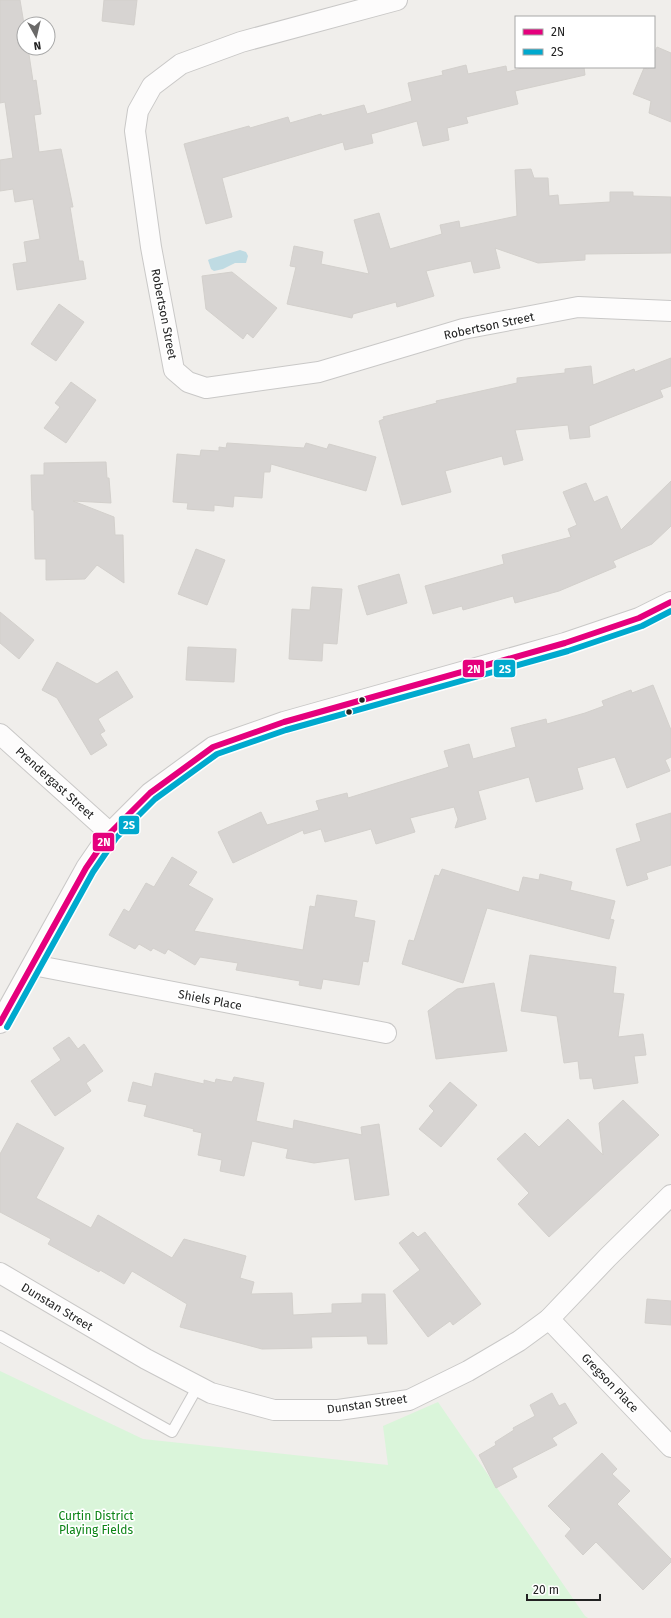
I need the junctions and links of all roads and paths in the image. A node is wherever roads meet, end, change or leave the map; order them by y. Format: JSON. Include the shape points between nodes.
{"nodes":[{"id":1,"x":397,"y":0,"type":"edge"},
{"id":2,"x":671,"y":311,"type":"edge"},
{"id":3,"x":671,"y":602,"type":"edge"},
{"id":4,"x":0,"y":734,"type":"edge"},
{"id":5,"x":110,"y":833,"type":"junction"},
{"id":6,"x":33,"y":966,"type":"junction"},
{"id":7,"x":0,"y":1024,"type":"edge"},
{"id":8,"x":386,"y":1034,"type":"dead end"},
{"id":9,"x":671,"y":1195,"type":"edge"},
{"id":10,"x":0,"y":1273,"type":"edge"},
{"id":11,"x":549,"y":1320,"type":"junction"},
{"id":12,"x":0,"y":1336,"type":"edge"},
{"id":13,"x":198,"y":1386,"type":"junction"},
{"id":14,"x":671,"y":1447,"type":"edge"}],
"edges":[{"from":1,"to":2,"type":"street","name":"Robertson Street","via":[[241,42],[181,64],[152,86],[138,111],[135,131],[151,247],[174,370],[188,382],[206,388],[319,372],[463,329],[578,307]]},
{"from":3,"to":5,"type":"street","via":[[639,618],[565,643],[284,722],[213,747],[150,793]]},
{"from":4,"to":5,"type":"street","name":"Prendergast Street"},
{"from":5,"to":6,"type":"street","via":[[86,868]]},
{"from":6,"to":7,"type":"street"},
{"from":6,"to":8,"type":"street","name":"Shiels Place"},
{"from":9,"to":11,"type":"street","name":"Dunstan Street"},
{"from":10,"to":13,"type":"street","name":"Dunstan Street","via":[[146,1359]]},
{"from":11,"to":13,"type":"street","name":"Dunstan Street","via":[[468,1372],[409,1400],[338,1410],[274,1410],[211,1393]]},
{"from":11,"to":14,"type":"street","name":"Gregson Place"},
{"from":12,"to":13,"type":"lane","via":[[172,1432]]}]}
